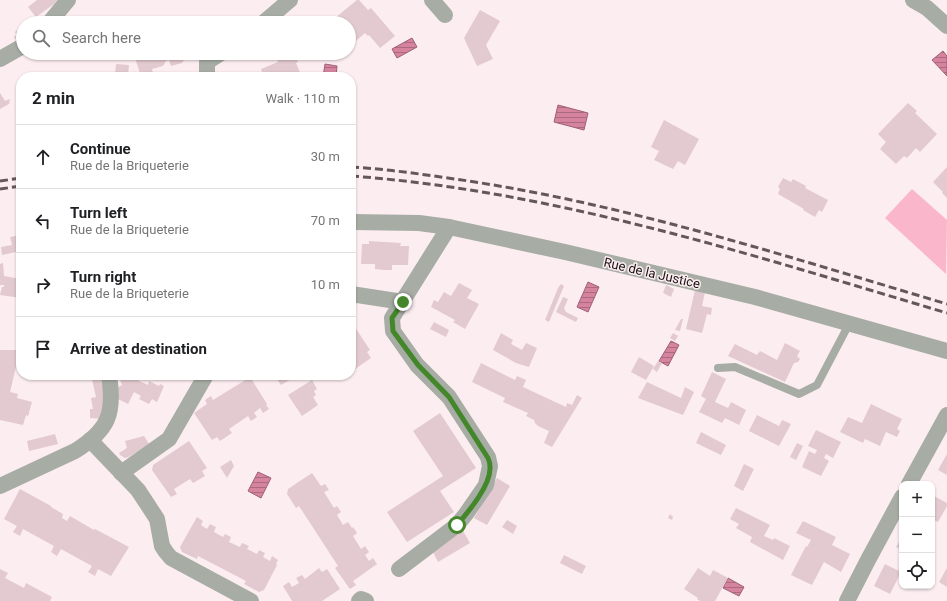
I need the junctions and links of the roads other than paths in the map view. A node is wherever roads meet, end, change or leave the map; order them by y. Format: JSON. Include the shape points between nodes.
{"nodes":[{"id":1,"x":68,"y":0,"type":"edge"},
{"id":2,"x":290,"y":0,"type":"edge"},
{"id":3,"x":432,"y":0,"type":"edge"},
{"id":4,"x":912,"y":0,"type":"edge"},
{"id":5,"x":445,"y":15,"type":"dead end"},
{"id":6,"x":55,"y":16,"type":"edge"},
{"id":7,"x":272,"y":16,"type":"edge"},
{"id":8,"x":947,"y":26,"type":"edge"},
{"id":9,"x":16,"y":50,"type":"edge"},
{"id":10,"x":0,"y":59,"type":"edge"},
{"id":11,"x":211,"y":60,"type":"edge"},
{"id":12,"x":207,"y":72,"type":"edge"},
{"id":13,"x":356,"y":222,"type":"edge"},
{"id":14,"x":449,"y":227,"type":"junction"},
{"id":15,"x":356,"y":295,"type":"edge"},
{"id":16,"x":403,"y":302,"type":"junction"},
{"id":17,"x":849,"y":324,"type":"junction"},
{"id":18,"x":947,"y":351,"type":"edge"},
{"id":19,"x":718,"y":368,"type":"dead end"},
{"id":20,"x":110,"y":380,"type":"edge"},
{"id":21,"x":203,"y":380,"type":"edge"},
{"id":22,"x":947,"y":415,"type":"edge"},
{"id":23,"x":90,"y":440,"type":"junction"},
{"id":24,"x":121,"y":473,"type":"junction"},
{"id":25,"x":911,"y":481,"type":"edge"},
{"id":26,"x":0,"y":486,"type":"edge"},
{"id":27,"x":899,"y":503,"type":"edge"},
{"id":28,"x":400,"y":569,"type":"dead end"},
{"id":29,"x":251,"y":601,"type":"edge"},
{"id":30,"x":359,"y":601,"type":"edge"},
{"id":31,"x":366,"y":601,"type":"edge"},
{"id":32,"x":847,"y":601,"type":"edge"}],
"edges":[{"from":1,"to":6,"type":"street"},
{"from":2,"to":7,"type":"street"},
{"from":3,"to":5,"type":"street"},
{"from":4,"to":8,"type":"street","via":[[927,8]]},
{"from":9,"to":10,"type":"street"},
{"from":11,"to":12,"type":"street","via":[[208,62]]},
{"from":13,"to":14,"type":"street","name":"Rue de la Justice"},
{"from":14,"to":16,"type":"street"},
{"from":14,"to":17,"type":"street","name":"Rue de la Justice","via":[[755,297]]},
{"from":15,"to":16,"type":"street"},
{"from":16,"to":28,"type":"street","via":[[392,318],[393,331],[418,365],[449,397],[488,458],[490,466],[486,485],[457,525]]},
{"from":17,"to":18,"type":"street","name":"Rue de la Justice"},
{"from":17,"to":19,"type":"lane","via":[[817,385],[799,394],[735,367]]},
{"from":20,"to":23,"type":"street","via":[[112,395],[108,418]]},
{"from":21,"to":24,"type":"street","via":[[169,439]]},
{"from":22,"to":25,"type":"street"},
{"from":23,"to":24,"type":"street"},
{"from":23,"to":26,"type":"street","via":[[75,451]]},
{"from":24,"to":29,"type":"street","via":[[138,490],[157,519],[162,546],[171,558]]},
{"from":27,"to":32,"type":"street"},
{"from":30,"to":31,"type":"street"}]}
